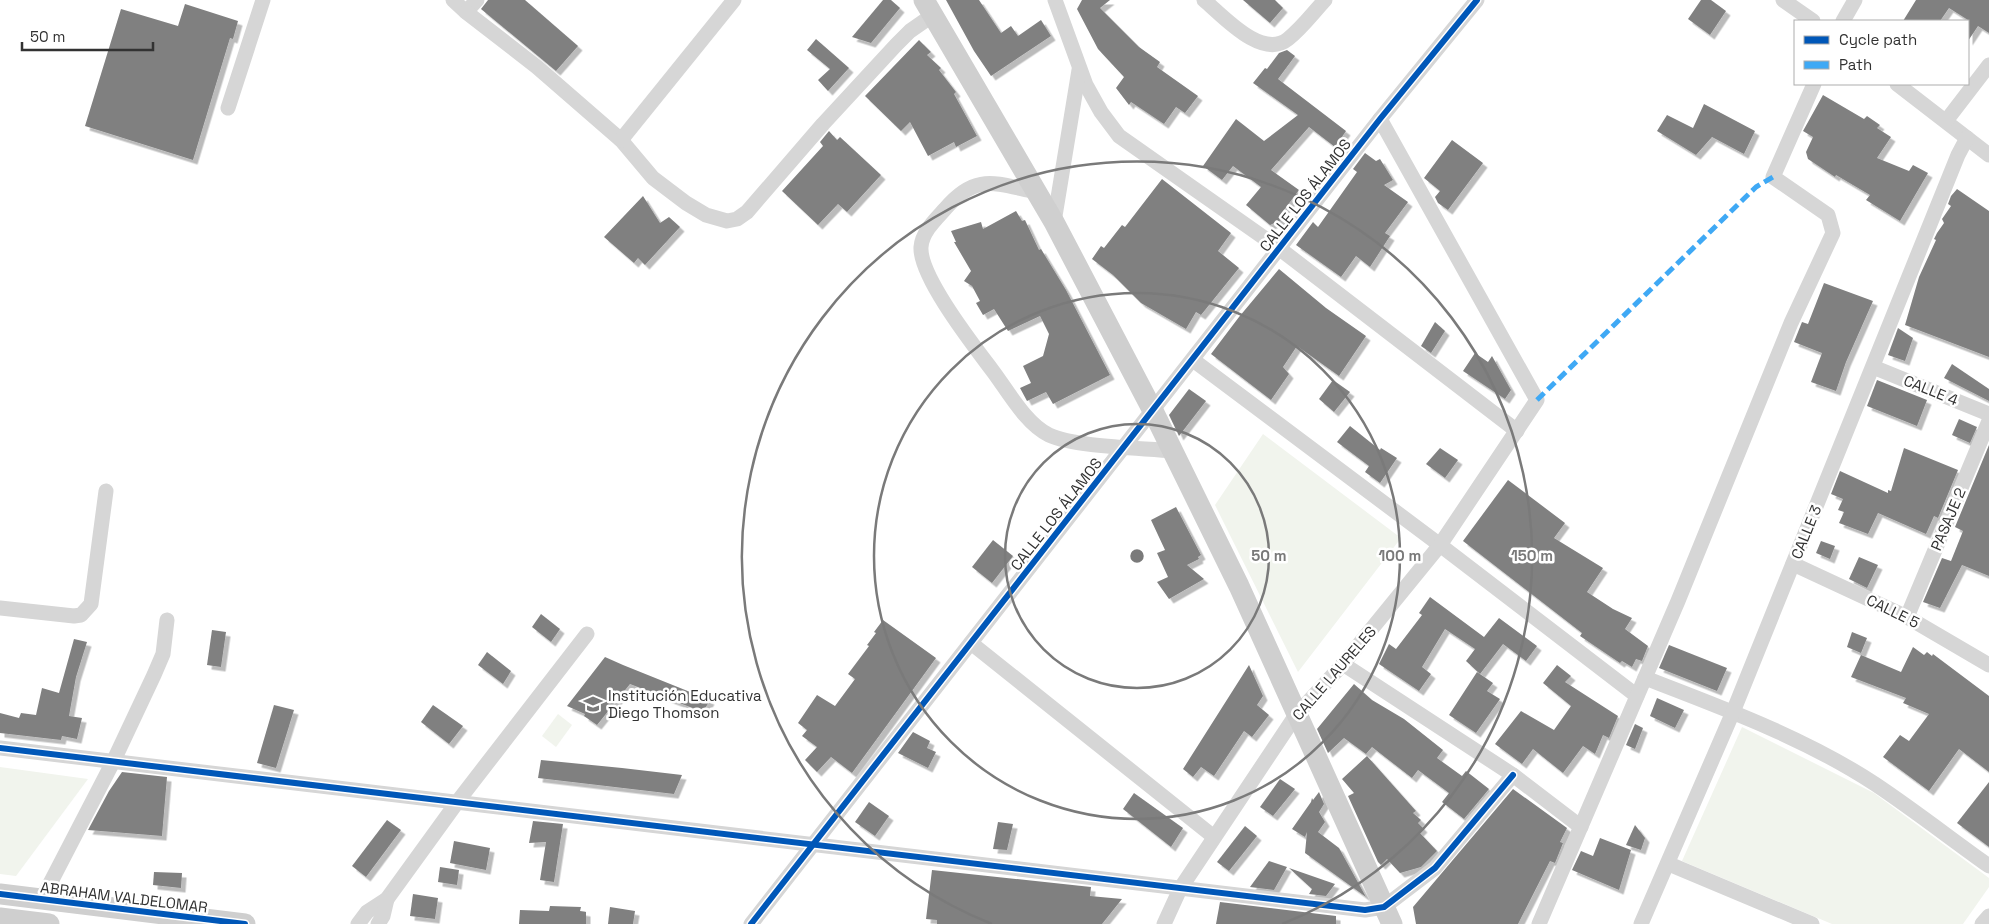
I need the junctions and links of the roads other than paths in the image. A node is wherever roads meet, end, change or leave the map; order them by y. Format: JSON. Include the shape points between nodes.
{"nodes":[{"id":1,"x":263,"y":0,"type":"edge"},
{"id":2,"x":453,"y":0,"type":"edge"},
{"id":3,"x":477,"y":0,"type":"edge"},
{"id":4,"x":734,"y":0,"type":"edge"},
{"id":5,"x":1055,"y":0,"type":"edge"},
{"id":6,"x":1204,"y":0,"type":"edge"},
{"id":7,"x":1325,"y":0,"type":"edge"},
{"id":8,"x":1477,"y":0,"type":"edge"},
{"id":9,"x":1783,"y":0,"type":"edge"},
{"id":10,"x":1855,"y":0,"type":"edge"},
{"id":11,"x":929,"y":8,"type":"edge"},
{"id":12,"x":466,"y":12,"type":"junction"},
{"id":13,"x":1812,"y":20,"type":"edge"},
{"id":14,"x":1844,"y":20,"type":"edge"},
{"id":15,"x":1989,"y":65,"type":"edge"},
{"id":16,"x":1080,"y":69,"type":"junction"},
{"id":17,"x":1814,"y":85,"type":"edge"},
{"id":18,"x":1897,"y":85,"type":"edge"},
{"id":19,"x":228,"y":108,"type":"dead end"},
{"id":20,"x":1380,"y":119,"type":"junction"},
{"id":21,"x":1946,"y":122,"type":"junction"},
{"id":22,"x":1967,"y":138,"type":"junction"},
{"id":23,"x":621,"y":140,"type":"junction"},
{"id":24,"x":1989,"y":154,"type":"edge"},
{"id":25,"x":1037,"y":192,"type":"junction"},
{"id":26,"x":1054,"y":222,"type":"junction"},
{"id":27,"x":1280,"y":249,"type":"junction"},
{"id":28,"x":1193,"y":360,"type":"junction"},
{"id":29,"x":1874,"y":367,"type":"junction"},
{"id":30,"x":1153,"y":411,"type":"junction"},
{"id":31,"x":1989,"y":414,"type":"edge"},
{"id":32,"x":1989,"y":421,"type":"edge"},
{"id":33,"x":1518,"y":431,"type":"junction"},
{"id":34,"x":1124,"y":446,"type":"junction"},
{"id":35,"x":1173,"y":451,"type":"junction"},
{"id":36,"x":106,"y":491,"type":"dead end"},
{"id":37,"x":1440,"y":544,"type":"junction"},
{"id":38,"x":1794,"y":564,"type":"junction"},
{"id":39,"x":0,"y":608,"type":"edge"},
{"id":40,"x":1907,"y":617,"type":"junction"},
{"id":41,"x":167,"y":620,"type":"dead end"},
{"id":42,"x":587,"y":634,"type":"dead end"},
{"id":43,"x":971,"y":643,"type":"junction"},
{"id":44,"x":1988,"y":663,"type":"edge"},
{"id":45,"x":1343,"y":664,"type":"junction"},
{"id":46,"x":1645,"y":678,"type":"junction"},
{"id":47,"x":1637,"y":696,"type":"junction"},
{"id":48,"x":1733,"y":712,"type":"junction"},
{"id":49,"x":1296,"y":715,"type":"junction"},
{"id":50,"x":0,"y":748,"type":"edge"},
{"id":51,"x":114,"y":760,"type":"junction"},
{"id":52,"x":1513,"y":775,"type":"junction"},
{"id":53,"x":458,"y":801,"type":"junction"},
{"id":54,"x":1581,"y":827,"type":"junction"},
{"id":55,"x":1214,"y":837,"type":"junction"},
{"id":56,"x":813,"y":846,"type":"junction"},
{"id":57,"x":1669,"y":864,"type":"junction"},
{"id":58,"x":1989,"y":866,"type":"edge"},
{"id":59,"x":1180,"y":889,"type":"junction"},
{"id":60,"x":6,"y":895,"type":"edge"},
{"id":61,"x":42,"y":899,"type":"junction"},
{"id":62,"x":387,"y":899,"type":"junction"},
{"id":63,"x":0,"y":916,"type":"edge"},
{"id":64,"x":1388,"y":916,"type":"edge"},
{"id":65,"x":1989,"y":916,"type":"edge"},
{"id":66,"x":49,"y":924,"type":"edge"},
{"id":67,"x":245,"y":924,"type":"edge"},
{"id":68,"x":358,"y":924,"type":"edge"},
{"id":69,"x":378,"y":924,"type":"edge"},
{"id":70,"x":751,"y":924,"type":"edge"},
{"id":71,"x":1164,"y":924,"type":"edge"},
{"id":72,"x":1539,"y":924,"type":"edge"},
{"id":73,"x":1641,"y":924,"type":"edge"},
{"id":74,"x":1812,"y":924,"type":"edge"},
{"id":75,"x":1982,"y":924,"type":"edge"}],
"edges":[{"from":1,"to":19,"type":"street"},
{"from":2,"to":12,"type":"street"},
{"from":3,"to":12,"type":"street"},
{"from":4,"to":23,"type":"street"},
{"from":5,"to":16,"type":"street"},
{"from":6,"to":7,"type":"street","via":[[1252,39],[1268,45],[1288,40]]},
{"from":8,"to":20,"type":"street","name":"CALLE LOS ÁLAMOS"},
{"from":9,"to":13,"type":"street"},
{"from":10,"to":14,"type":"street"},
{"from":11,"to":23,"type":"street","via":[[823,124],[772,186],[737,219],[716,219],[686,203],[653,178]]},
{"from":11,"to":25,"type":"street"},
{"from":12,"to":23,"type":"street"},
{"from":15,"to":21,"type":"street"},
{"from":16,"to":26,"type":"street"},
{"from":16,"to":27,"type":"street","via":[[1101,112],[1119,136]]},
{"from":17,"to":46,"type":"street","via":[[1773,177],[1828,215],[1832,233],[1791,323]]},
{"from":18,"to":21,"type":"street"},
{"from":20,"to":27,"type":"street","name":"CALLE LOS ÁLAMOS"},
{"from":20,"to":33,"type":"street","name":"CALLE LAURELES","via":[[1536,400]]},
{"from":21,"to":22,"type":"street"},
{"from":22,"to":24,"type":"street"},
{"from":22,"to":29,"type":"street","name":"CALLE 3"},
{"from":25,"to":26,"type":"street"},
{"from":25,"to":34,"type":"street","via":[[979,183],[964,190],[929,227],[921,246],[923,262],[968,338],[1033,423],[1050,435],[1074,442]]},
{"from":26,"to":30,"type":"street"},
{"from":27,"to":28,"type":"street","name":"CALLE LOS ÁLAMOS"},
{"from":27,"to":33,"type":"street"},
{"from":28,"to":30,"type":"street","name":"CALLE LOS ÁLAMOS"},
{"from":28,"to":37,"type":"street"},
{"from":29,"to":31,"type":"street","name":"CALLE 4"},
{"from":29,"to":38,"type":"street","name":"CALLE 3"},
{"from":30,"to":34,"type":"street","name":"CALLE LOS ÁLAMOS"},
{"from":30,"to":35,"type":"street"},
{"from":32,"to":40,"type":"street","name":"PASAJE 2"},
{"from":33,"to":37,"type":"street","name":"CALLE LAURELES"},
{"from":34,"to":35,"type":"street"},
{"from":34,"to":43,"type":"street","name":"CALLE LOS ÁLAMOS"},
{"from":35,"to":49,"type":"street","via":[[1239,586]]},
{"from":36,"to":39,"type":"street","via":[[90,604],[86,611],[74,616]]},
{"from":37,"to":45,"type":"street","name":"CALLE LAURELES"},
{"from":37,"to":47,"type":"street"},
{"from":38,"to":40,"type":"street","name":"CALLE 5"},
{"from":38,"to":48,"type":"street","name":"CALLE 3"},
{"from":40,"to":44,"type":"street","name":"CALLE 5"},
{"from":41,"to":51,"type":"street","via":[[163,654]]},
{"from":42,"to":53,"type":"street"},
{"from":43,"to":55,"type":"street"},
{"from":43,"to":56,"type":"street","name":"CALLE LOS ÁLAMOS"},
{"from":45,"to":49,"type":"street","name":"CALLE LAURELES"},
{"from":45,"to":52,"type":"street"},
{"from":46,"to":47,"type":"street"},
{"from":46,"to":48,"type":"street"},
{"from":47,"to":54,"type":"street"},
{"from":48,"to":57,"type":"street","name":"CALLE 3"},
{"from":48,"to":58,"type":"street","via":[[1832,759],[1875,784]]},
{"from":49,"to":55,"type":"street","name":"CALLE LAURELES"},
{"from":49,"to":64,"type":"street"},
{"from":50,"to":51,"type":"street"},
{"from":51,"to":53,"type":"street"},
{"from":51,"to":61,"type":"street"},
{"from":52,"to":54,"type":"street"},
{"from":52,"to":64,"type":"street","via":[[1435,868]]},
{"from":53,"to":56,"type":"street"},
{"from":53,"to":62,"type":"street"},
{"from":54,"to":72,"type":"street"},
{"from":55,"to":59,"type":"street","name":"CALLE LAURELES"},
{"from":56,"to":59,"type":"street"},
{"from":56,"to":70,"type":"street","name":"CALLE LOS ÁLAMOS"},
{"from":57,"to":73,"type":"street","name":"CALLE 3"},
{"from":57,"to":74,"type":"street"},
{"from":59,"to":64,"type":"street","via":[[1365,910]]},
{"from":59,"to":71,"type":"street","name":"CALLE LAURELES"},
{"from":60,"to":61,"type":"street","name":"ABRAHAM VALDELOMAR"},
{"from":60,"to":63,"type":"street"},
{"from":61,"to":67,"type":"street","name":"ABRAHAM VALDELOMAR"},
{"from":62,"to":68,"type":"street","via":[[366,912]]},
{"from":62,"to":69,"type":"street"},
{"from":63,"to":66,"type":"street"},
{"from":65,"to":75,"type":"street"}]}
